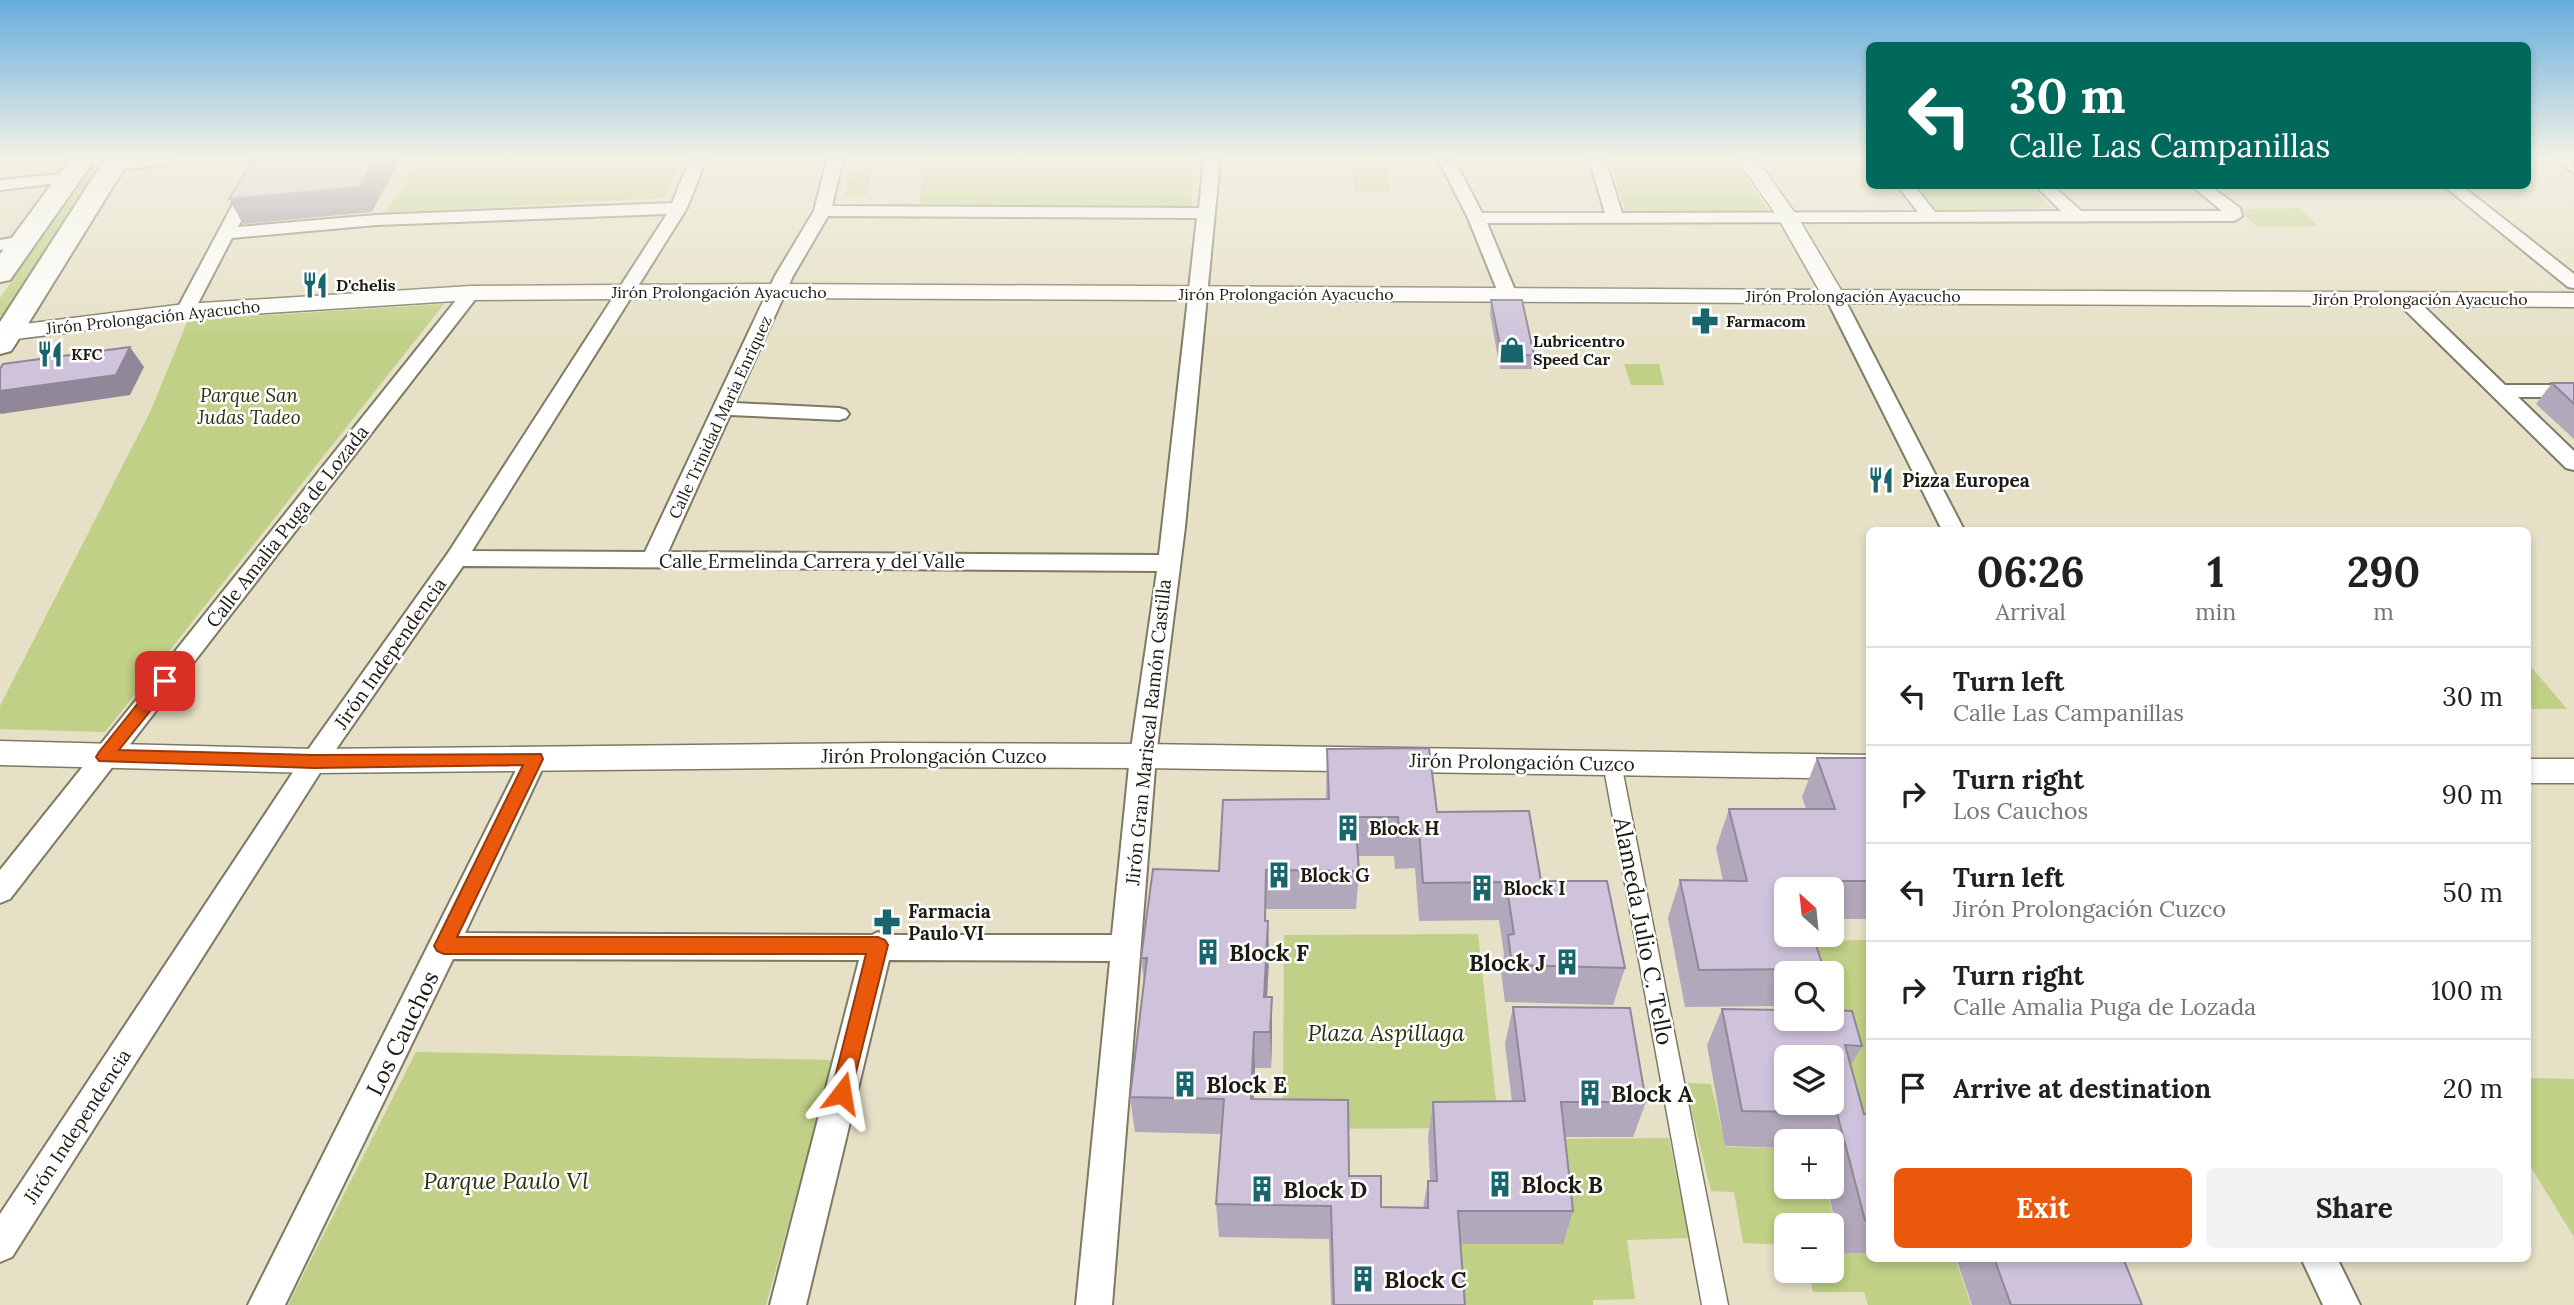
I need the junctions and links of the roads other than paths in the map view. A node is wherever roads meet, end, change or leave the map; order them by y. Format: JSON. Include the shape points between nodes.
{"nodes":[{"id":1,"x":31,"y":220,"type":"edge"},
{"id":2,"x":79,"y":220,"type":"edge"},
{"id":3,"x":232,"y":220,"type":"edge"},
{"id":4,"x":379,"y":220,"type":"edge"},
{"id":5,"x":671,"y":220,"type":"edge"},
{"id":6,"x":817,"y":220,"type":"edge"},
{"id":7,"x":1206,"y":220,"type":"edge"},
{"id":8,"x":1477,"y":220,"type":"edge"},
{"id":9,"x":1789,"y":220,"type":"edge"},
{"id":10,"x":2495,"y":220,"type":"edge"},
{"id":11,"x":225,"y":233,"type":"junction"},
{"id":12,"x":11,"y":243,"type":"edge"},
{"id":13,"x":0,"y":274,"type":"edge"},
{"id":14,"x":2574,"y":283,"type":"edge"},
{"id":15,"x":625,"y":291,"type":"junction"},
{"id":16,"x":778,"y":291,"type":"junction"},
{"id":17,"x":471,"y":293,"type":"junction"},
{"id":18,"x":1198,"y":294,"type":"junction"},
{"id":19,"x":1508,"y":295,"type":"junction"},
{"id":20,"x":1834,"y":296,"type":"junction"},
{"id":21,"x":2405,"y":299,"type":"junction"},
{"id":22,"x":2574,"y":300,"type":"edge"},
{"id":23,"x":185,"y":312,"type":"junction"},
{"id":24,"x":3,"y":337,"type":"edge"},
{"id":25,"x":2499,"y":391,"type":"junction"},
{"id":26,"x":2574,"y":391,"type":"edge"},
{"id":27,"x":724,"y":409,"type":"junction"},
{"id":28,"x":839,"y":414,"type":"dead end"},
{"id":29,"x":2574,"y":463,"type":"edge"},
{"id":30,"x":1951,"y":527,"type":"edge"},
{"id":31,"x":456,"y":558,"type":"junction"},
{"id":32,"x":653,"y":560,"type":"junction"},
{"id":33,"x":1168,"y":563,"type":"junction"},
{"id":34,"x":0,"y":753,"type":"edge"},
{"id":35,"x":1143,"y":756,"type":"junction"},
{"id":36,"x":105,"y":757,"type":"junction"},
{"id":37,"x":534,"y":759,"type":"junction"},
{"id":38,"x":314,"y":761,"type":"junction"},
{"id":39,"x":1612,"y":763,"type":"junction"},
{"id":40,"x":1866,"y":767,"type":"edge"},
{"id":41,"x":2531,"y":771,"type":"edge"},
{"id":42,"x":2574,"y":771,"type":"edge"},
{"id":43,"x":0,"y":891,"type":"edge"},
{"id":44,"x":878,"y":945,"type":"junction"},
{"id":45,"x":444,"y":946,"type":"junction"},
{"id":46,"x":1125,"y":948,"type":"junction"},
{"id":47,"x":0,"y":1245,"type":"edge"},
{"id":48,"x":2320,"y":1262,"type":"edge"},
{"id":49,"x":266,"y":1305,"type":"edge"},
{"id":50,"x":788,"y":1305,"type":"edge"},
{"id":51,"x":1094,"y":1305,"type":"edge"},
{"id":52,"x":1716,"y":1305,"type":"edge"},
{"id":53,"x":2342,"y":1305,"type":"edge"}],
"edges":[{"from":1,"to":12,"type":"main road"},
{"from":2,"to":24,"type":"main road"},
{"from":3,"to":11,"type":"street"},
{"from":4,"to":11,"type":"street"},
{"from":5,"to":15,"type":"street","name":"Jirón Independencia"},
{"from":6,"to":16,"type":"street","name":"Calle Trinidad Maria Enriquez"},
{"from":7,"to":18,"type":"street","name":"Jirón Gran Mariscal Ramón Castilla"},
{"from":8,"to":19,"type":"street"},
{"from":9,"to":20,"type":"street"},
{"from":10,"to":14,"type":"street"},
{"from":11,"to":23,"type":"street"},
{"from":12,"to":13,"type":"main road"},
{"from":15,"to":16,"type":"street","name":"Jirón Prolongación Ayacucho"},
{"from":15,"to":17,"type":"street","name":"Jirón Prolongación Ayacucho"},
{"from":15,"to":31,"type":"street","name":"Jirón Independencia"},
{"from":16,"to":18,"type":"street","name":"Jirón Prolongación Ayacucho"},
{"from":16,"to":27,"type":"street","name":"Calle Trinidad Maria Enriquez"},
{"from":17,"to":23,"type":"street","name":"Jirón Prolongación Ayacucho"},
{"from":17,"to":36,"type":"street","name":"Calle Amalia Puga de Lozada"},
{"from":18,"to":19,"type":"street","name":"Jirón Prolongación Ayacucho"},
{"from":18,"to":33,"type":"street","name":"Jirón Gran Mariscal Ramón Castilla"},
{"from":19,"to":20,"type":"street","name":"Jirón Prolongación Ayacucho"},
{"from":20,"to":21,"type":"street","name":"Jirón Prolongación Ayacucho"},
{"from":20,"to":30,"type":"street"},
{"from":21,"to":22,"type":"street","name":"Jirón Prolongación Ayacucho"},
{"from":21,"to":25,"type":"street"},
{"from":23,"to":24,"type":"street","name":"Jirón Prolongación Ayacucho"},
{"from":25,"to":26,"type":"street"},
{"from":25,"to":29,"type":"street"},
{"from":27,"to":28,"type":"street"},
{"from":27,"to":32,"type":"street","name":"Calle Trinidad Maria Enriquez"},
{"from":31,"to":32,"type":"street","name":"Calle Ermelinda Carrera y del Valle"},
{"from":31,"to":38,"type":"street","name":"Jirón Independencia"},
{"from":32,"to":33,"type":"street","name":"Calle Ermelinda Carrera y del Valle"},
{"from":33,"to":35,"type":"street","name":"Jirón Gran Mariscal Ramón Castilla"},
{"from":34,"to":36,"type":"street","name":"Jirón Prolongación Cuzco"},
{"from":35,"to":37,"type":"street","name":"Jirón Prolongación Cuzco"},
{"from":35,"to":39,"type":"street","name":"Jirón Prolongación Cuzco"},
{"from":35,"to":46,"type":"street","name":"Jirón Gran Mariscal Ramón Castilla"},
{"from":36,"to":38,"type":"street","name":"Jirón Prolongación Cuzco"},
{"from":36,"to":43,"type":"street","name":"Calle Amalia Puga de Lozada"},
{"from":37,"to":38,"type":"street","name":"Jirón Prolongación Cuzco"},
{"from":37,"to":45,"type":"street","name":"Los Cauchos"},
{"from":38,"to":47,"type":"street","name":"Jirón Independencia"},
{"from":39,"to":40,"type":"street","name":"Jirón Prolongación Cuzco"},
{"from":39,"to":52,"type":"street","name":"Alameda Julio C. Tello"},
{"from":41,"to":42,"type":"street"},
{"from":44,"to":45,"type":"street"},
{"from":44,"to":46,"type":"street"},
{"from":44,"to":50,"type":"street"},
{"from":45,"to":49,"type":"street","name":"Los Cauchos"},
{"from":46,"to":51,"type":"street","name":"Jirón Gran Mariscal Ramón Castilla"},
{"from":48,"to":53,"type":"street"}]}
